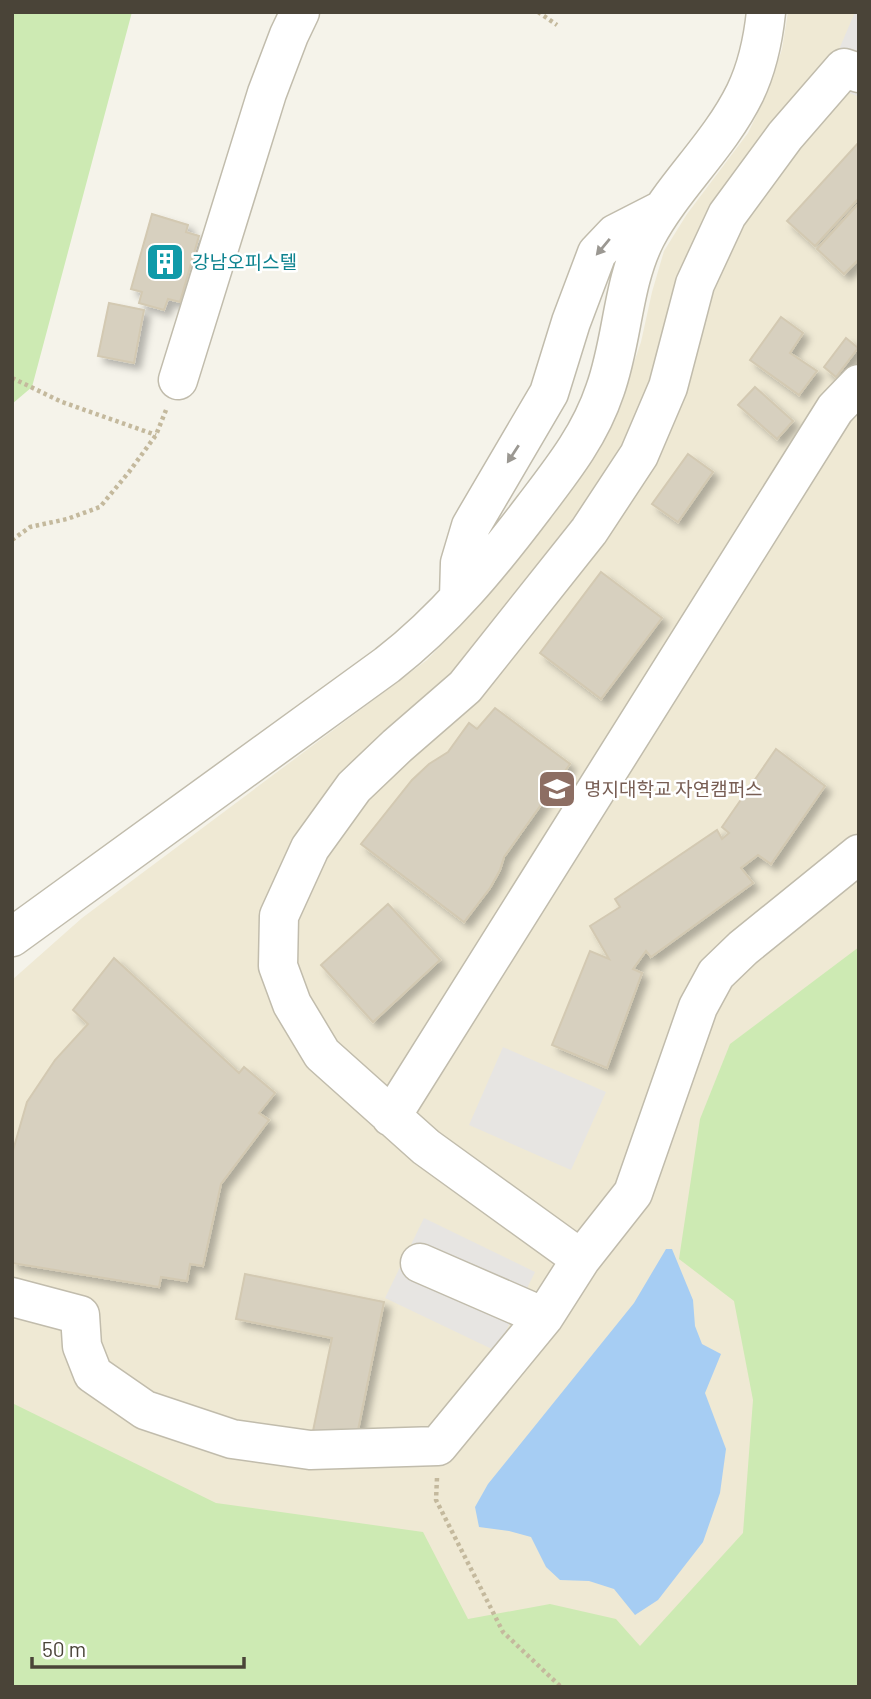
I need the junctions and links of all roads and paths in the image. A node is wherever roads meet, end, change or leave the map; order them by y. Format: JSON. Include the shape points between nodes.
{"nodes":[{"id":1,"x":300,"y":12,"type":"edge"},
{"id":2,"x":538,"y":12,"type":"edge"},
{"id":3,"x":766,"y":12,"type":"edge"},
{"id":4,"x":557,"y":25,"type":"dead end"},
{"id":5,"x":859,"y":73,"type":"edge"},
{"id":6,"x":660,"y":211,"type":"junction"},
{"id":7,"x":12,"y":378,"type":"edge"},
{"id":8,"x":178,"y":380,"type":"joint"},
{"id":9,"x":859,"y":384,"type":"edge"},
{"id":10,"x":156,"y":435,"type":"junction"},
{"id":11,"x":12,"y":540,"type":"edge"},
{"id":12,"x":459,"y":598,"type":"junction"},
{"id":13,"x":859,"y":854,"type":"edge"},
{"id":14,"x":12,"y":937,"type":"edge"},
{"id":15,"x":391,"y":1117,"type":"junction"},
{"id":16,"x":581,"y":1259,"type":"junction"},
{"id":17,"x":420,"y":1264,"type":"dead end"},
{"id":18,"x":12,"y":1297,"type":"edge"},
{"id":19,"x":544,"y":1317,"type":"junction"},
{"id":20,"x":438,"y":1446,"type":"junction"},
{"id":21,"x":561,"y":1687,"type":"edge"}],
"edges":[{"from":1,"to":8,"type":"street","via":[[268,93]]},
{"from":2,"to":4,"type":"path"},
{"from":3,"to":6,"type":"street","via":[[756,66],[744,94]]},
{"from":5,"to":15,"type":"street","via":[[844,68],[785,136],[727,215],[695,284],[668,387],[644,444],[589,531],[465,687],[354,787],[310,848],[279,916],[278,966],[292,1004],[322,1054]]},
{"from":6,"to":12,"type":"street","via":[[630,280],[609,379],[584,440]]},
{"from":6,"to":12,"type":"street","one_way":true,"via":[[615,234],[597,253],[549,393],[471,526],[460,564]]},
{"from":7,"to":10,"type":"path","via":[[62,402]]},
{"from":8,"to":10,"type":"path"},
{"from":9,"to":15,"type":"street","via":[[835,409]]},
{"from":10,"to":11,"type":"path","via":[[100,508],[30,527]]},
{"from":12,"to":14,"type":"street","via":[[419,640],[376,673]]},
{"from":13,"to":16,"type":"street","via":[[716,974],[698,1007],[633,1193]]},
{"from":15,"to":16,"type":"street"},
{"from":16,"to":19,"type":"street"},
{"from":17,"to":19,"type":"street"},
{"from":18,"to":20,"type":"street","via":[[80,1315],[82,1346],[93,1374],[145,1410],[232,1439],[310,1450]]},
{"from":19,"to":20,"type":"street"},
{"from":20,"to":21,"type":"path","via":[[436,1500],[503,1632]]}]}
